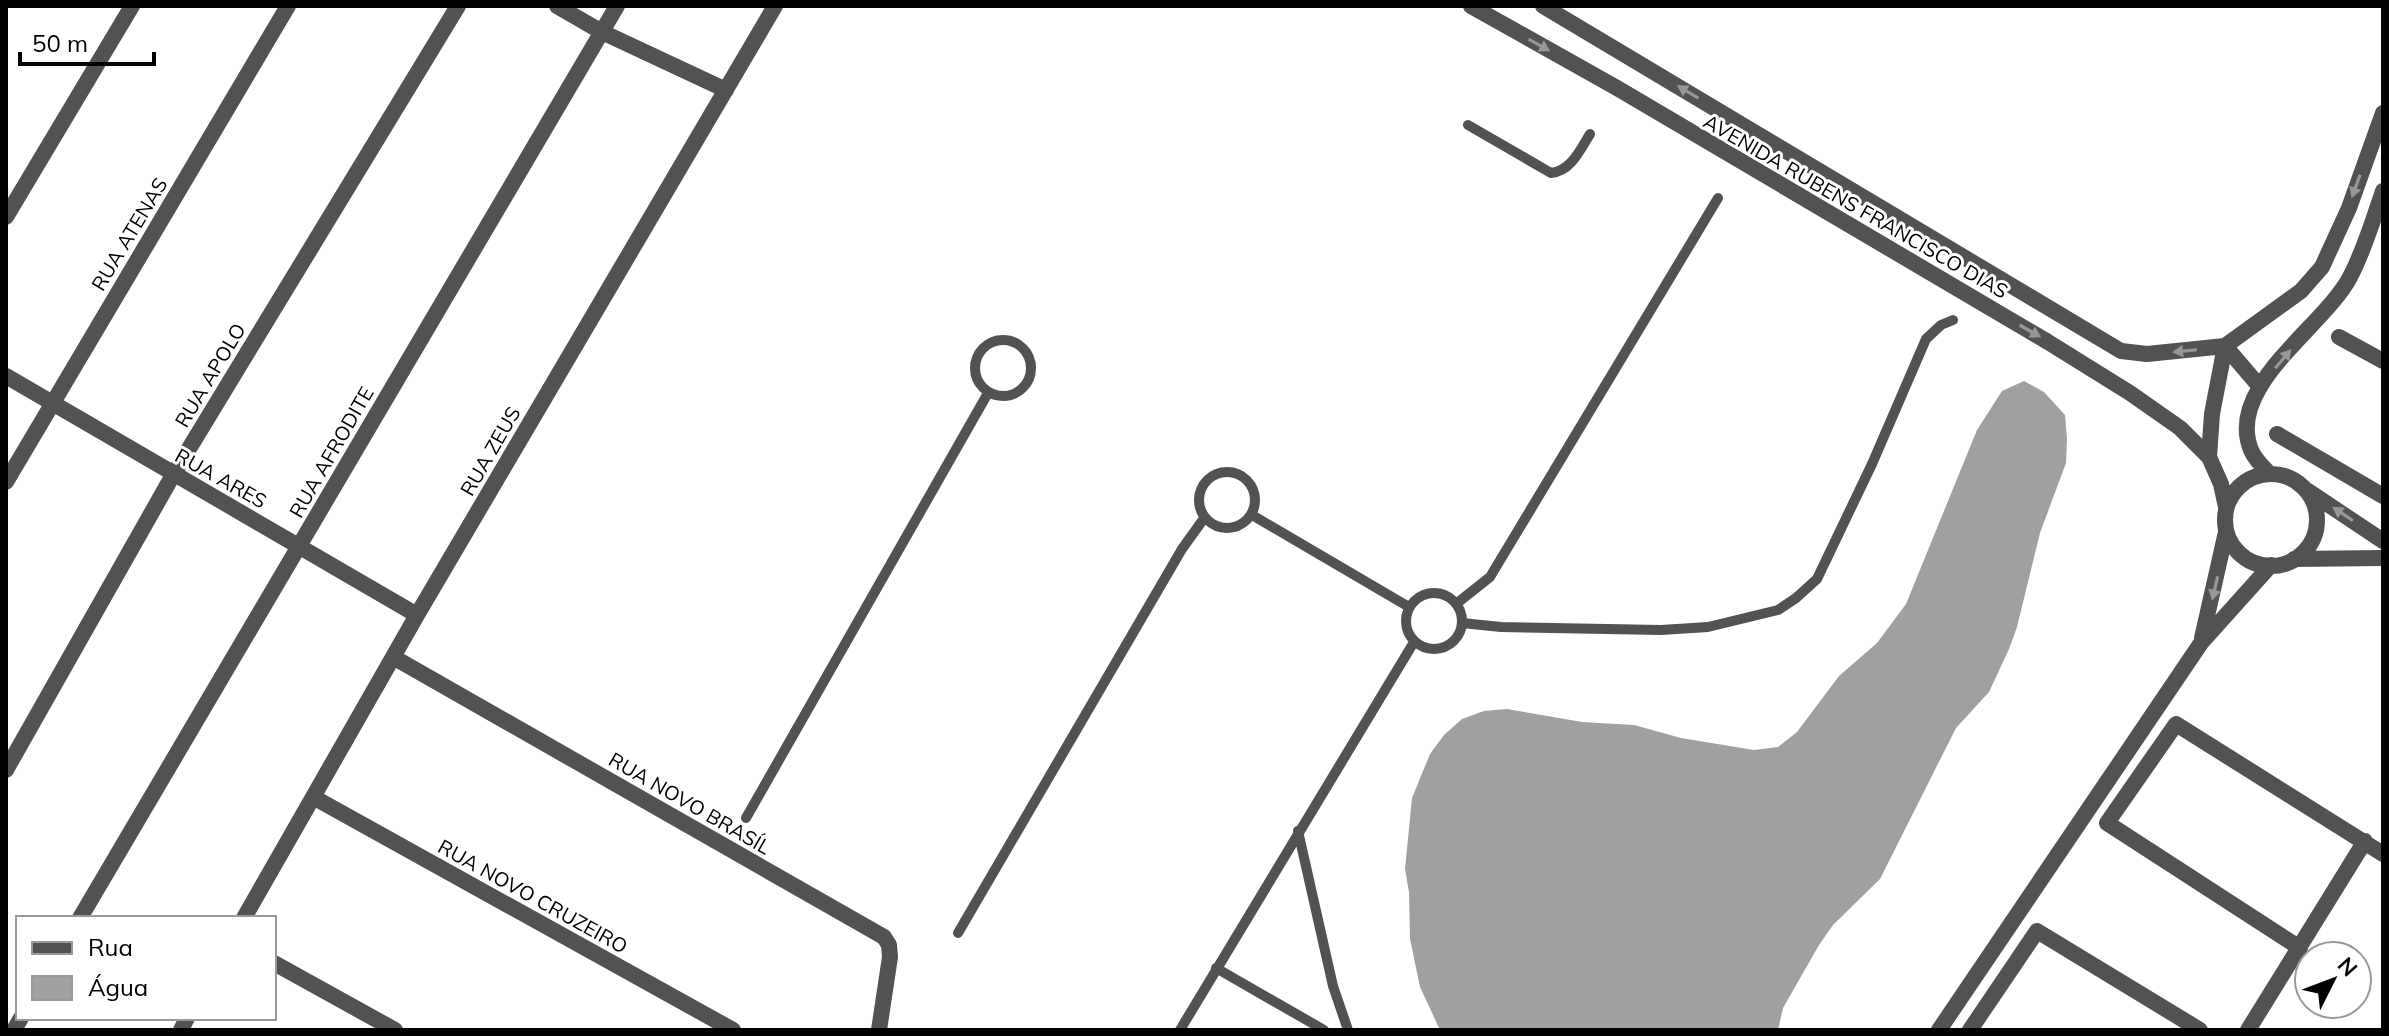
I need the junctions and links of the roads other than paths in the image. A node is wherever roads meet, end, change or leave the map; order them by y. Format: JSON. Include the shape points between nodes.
{"nodes":[{"id":1,"x":132,"y":6,"type":"edge"},
{"id":2,"x":288,"y":6,"type":"edge"},
{"id":3,"x":458,"y":6,"type":"edge"},
{"id":4,"x":557,"y":6,"type":"edge"},
{"id":5,"x":617,"y":6,"type":"edge"},
{"id":6,"x":775,"y":6,"type":"edge"},
{"id":7,"x":1471,"y":6,"type":"edge"},
{"id":8,"x":1543,"y":6,"type":"edge"},
{"id":9,"x":602,"y":32,"type":"junction"},
{"id":10,"x":726,"y":90,"type":"junction"},
{"id":11,"x":2383,"y":113,"type":"edge"},
{"id":12,"x":1468,"y":125,"type":"dead end"},
{"id":13,"x":1590,"y":134,"type":"dead end"},
{"id":14,"x":2383,"y":191,"type":"edge"},
{"id":15,"x":1718,"y":198,"type":"dead end"},
{"id":16,"x":6,"y":217,"type":"edge"},
{"id":17,"x":2322,"y":267,"type":"junction"},
{"id":18,"x":2349,"y":279,"type":"junction"},
{"id":19,"x":1953,"y":320,"type":"dead end"},
{"id":20,"x":2339,"y":337,"type":"dead end"},
{"id":21,"x":2225,"y":346,"type":"junction"},
{"id":22,"x":2383,"y":361,"type":"edge"},
{"id":23,"x":6,"y":376,"type":"edge"},
{"id":24,"x":2260,"y":387,"type":"junction"},
{"id":25,"x":988,"y":393,"type":"junction"},
{"id":26,"x":51,"y":403,"type":"junction"},
{"id":27,"x":2277,"y":434,"type":"dead end"},
{"id":28,"x":2209,"y":457,"type":"junction"},
{"id":29,"x":2270,"y":474,"type":"junction"},
{"id":30,"x":173,"y":475,"type":"junction"},
{"id":31,"x":6,"y":482,"type":"edge"},
{"id":32,"x":2303,"y":487,"type":"junction"},
{"id":33,"x":2383,"y":496,"type":"edge"},
{"id":34,"x":2226,"y":507,"type":"junction"},
{"id":35,"x":1252,"y":515,"type":"junction"},
{"id":36,"x":1205,"y":517,"type":"junction"},
{"id":37,"x":2226,"y":531,"type":"junction"},
{"id":38,"x":2383,"y":541,"type":"edge"},
{"id":39,"x":300,"y":545,"type":"junction"},
{"id":40,"x":2383,"y":558,"type":"edge"},
{"id":41,"x":2294,"y":559,"type":"junction"},
{"id":42,"x":2271,"y":565,"type":"junction"},
{"id":43,"x":1456,"y":604,"type":"junction"},
{"id":44,"x":1409,"y":607,"type":"junction"},
{"id":45,"x":417,"y":615,"type":"junction"},
{"id":46,"x":1462,"y":623,"type":"junction"},
{"id":47,"x":1414,"y":642,"type":"junction"},
{"id":48,"x":2201,"y":643,"type":"junction"},
{"id":49,"x":393,"y":657,"type":"junction"},
{"id":50,"x":6,"y":770,"type":"edge"},
{"id":51,"x":313,"y":797,"type":"junction"},
{"id":52,"x":746,"y":818,"type":"dead end"},
{"id":53,"x":1298,"y":831,"type":"junction"},
{"id":54,"x":2365,"y":841,"type":"junction"},
{"id":55,"x":2383,"y":854,"type":"edge"},
{"id":56,"x":81,"y":916,"type":"edge"},
{"id":57,"x":245,"y":916,"type":"edge"},
{"id":58,"x":958,"y":933,"type":"dead end"},
{"id":59,"x":2305,"y":940,"type":"edge"},
{"id":60,"x":2293,"y":943,"type":"edge"},
{"id":61,"x":2293,"y":959,"type":"edge"},
{"id":62,"x":276,"y":964,"type":"edge"},
{"id":63,"x":1216,"y":968,"type":"junction"},
{"id":64,"x":395,"y":1030,"type":"edge"},
{"id":65,"x":733,"y":1030,"type":"edge"},
{"id":66,"x":879,"y":1030,"type":"edge"},
{"id":67,"x":1180,"y":1030,"type":"edge"},
{"id":68,"x":1324,"y":1030,"type":"edge"},
{"id":69,"x":1348,"y":1030,"type":"edge"},
{"id":70,"x":1939,"y":1030,"type":"edge"},
{"id":71,"x":1970,"y":1030,"type":"edge"},
{"id":72,"x":2200,"y":1030,"type":"edge"},
{"id":73,"x":2248,"y":1030,"type":"edge"}],
"edges":[{"from":1,"to":16,"type":"street"},
{"from":2,"to":26,"type":"street","name":"RUA ATENAS"},
{"from":3,"to":30,"type":"street","name":"RUA APOLO"},
{"from":4,"to":9,"type":"street"},
{"from":5,"to":9,"type":"street","name":"RUA AFRODITE"},
{"from":6,"to":10,"type":"street","name":"RUA ZEUS"},
{"from":7,"to":28,"type":"street","name":"AVENIDA RUBENS FRANCISCO DIAS","one_way":true,"via":[[2059,348],[2180,428]]},
{"from":21,"to":8,"type":"street","name":"AVENIDA RUBENS FRANCISCO DIAS","one_way":true,"via":[[2147,354],[2121,351]]},
{"from":9,"to":10,"type":"street"},
{"from":9,"to":39,"type":"street","name":"RUA AFRODITE"},
{"from":10,"to":45,"type":"street","name":"RUA ZEUS"},
{"from":11,"to":17,"type":"street","one_way":true},
{"from":12,"to":13,"type":"lane","via":[[1551,173],[1570,164]]},
{"from":14,"to":18,"type":"street"},
{"from":15,"to":43,"type":"lane","via":[[1490,577]]},
{"from":17,"to":18,"type":"street"},
{"from":17,"to":21,"type":"street","via":[[2301,291]]},
{"from":24,"to":18,"type":"street","one_way":true},
{"from":19,"to":46,"type":"lane","via":[[1926,339],[1817,579],[1778,610],[1708,627],[1661,630]]},
{"from":20,"to":22,"type":"street"},
{"from":21,"to":24,"type":"street"},
{"from":21,"to":28,"type":"street","name":"AVENIDA RUBENS FRANCISCO DIAS"},
{"from":23,"to":26,"type":"street","name":"RUA ARES"},
{"from":24,"to":29,"type":"street","via":[[2248,409],[2246,430],[2251,450]]},
{"from":25,"to":25,"type":"lane","via":[[1014,395],[1027,384],[1030,358],[1018,345],[1001,340],[979,353],[975,370]]},
{"from":25,"to":52,"type":"lane"},
{"from":26,"to":30,"type":"street","name":"RUA ARES"},
{"from":26,"to":31,"type":"street","name":"RUA ATENAS"},
{"from":27,"to":33,"type":"street"},
{"from":28,"to":34,"type":"street","name":"AVENIDA RUBENS FRANCISCO DIAS"},
{"from":29,"to":32,"type":"street"},
{"from":29,"to":34,"type":"street","via":[[2238,487]]},
{"from":30,"to":39,"type":"street","name":"RUA ARES"},
{"from":30,"to":50,"type":"street","name":"RUA APOLO"},
{"from":38,"to":32,"type":"street","one_way":true},
{"from":32,"to":41,"type":"street","via":[[2316,520],[2310,543]]},
{"from":34,"to":37,"type":"street"},
{"from":35,"to":36,"type":"lane","via":[[1229,528]]},
{"from":35,"to":36,"type":"lane","via":[[1256,500],[1250,483],[1226,472],[1203,485],[1199,501]]},
{"from":35,"to":44,"type":"lane"},
{"from":36,"to":58,"type":"lane"},
{"from":37,"to":42,"type":"street","via":[[2248,559]]},
{"from":37,"to":48,"type":"street","one_way":true},
{"from":39,"to":45,"type":"street","name":"RUA ARES"},
{"from":39,"to":56,"type":"street","name":"RUA AFRODITE"},
{"from":40,"to":41,"type":"street"},
{"from":41,"to":42,"type":"street"},
{"from":42,"to":48,"type":"street"},
{"from":43,"to":44,"type":"lane","via":[[1437,593],[1426,594]]},
{"from":43,"to":46,"type":"lane"},
{"from":44,"to":47,"type":"lane","via":[[1405,625]]},
{"from":45,"to":49,"type":"street","name":"RUA ZEUS"},
{"from":46,"to":47,"type":"lane","via":[[1455,640],[1440,649]]},
{"from":47,"to":53,"type":"lane"},
{"from":48,"to":70,"type":"street"},
{"from":49,"to":51,"type":"street","name":"RUA ZEUS"},
{"from":49,"to":66,"type":"street","name":"RUA NOVO BRASÍL","via":[[884,937],[890,957]]},
{"from":51,"to":57,"type":"street","name":"RUA ZEUS"},
{"from":51,"to":65,"type":"street","name":"RUA NOVO CRUZEIRO"},
{"from":53,"to":63,"type":"lane"},
{"from":53,"to":69,"type":"lane"},
{"from":54,"to":55,"type":"street"},
{"from":54,"to":59,"type":"street"},
{"from":54,"to":60,"type":"street","via":[[2176,724],[2107,823]]},
{"from":61,"to":73,"type":"street"},
{"from":62,"to":64,"type":"street"},
{"from":63,"to":67,"type":"lane"},
{"from":63,"to":68,"type":"lane"},
{"from":71,"to":72,"type":"street","via":[[2037,931]]}]}
